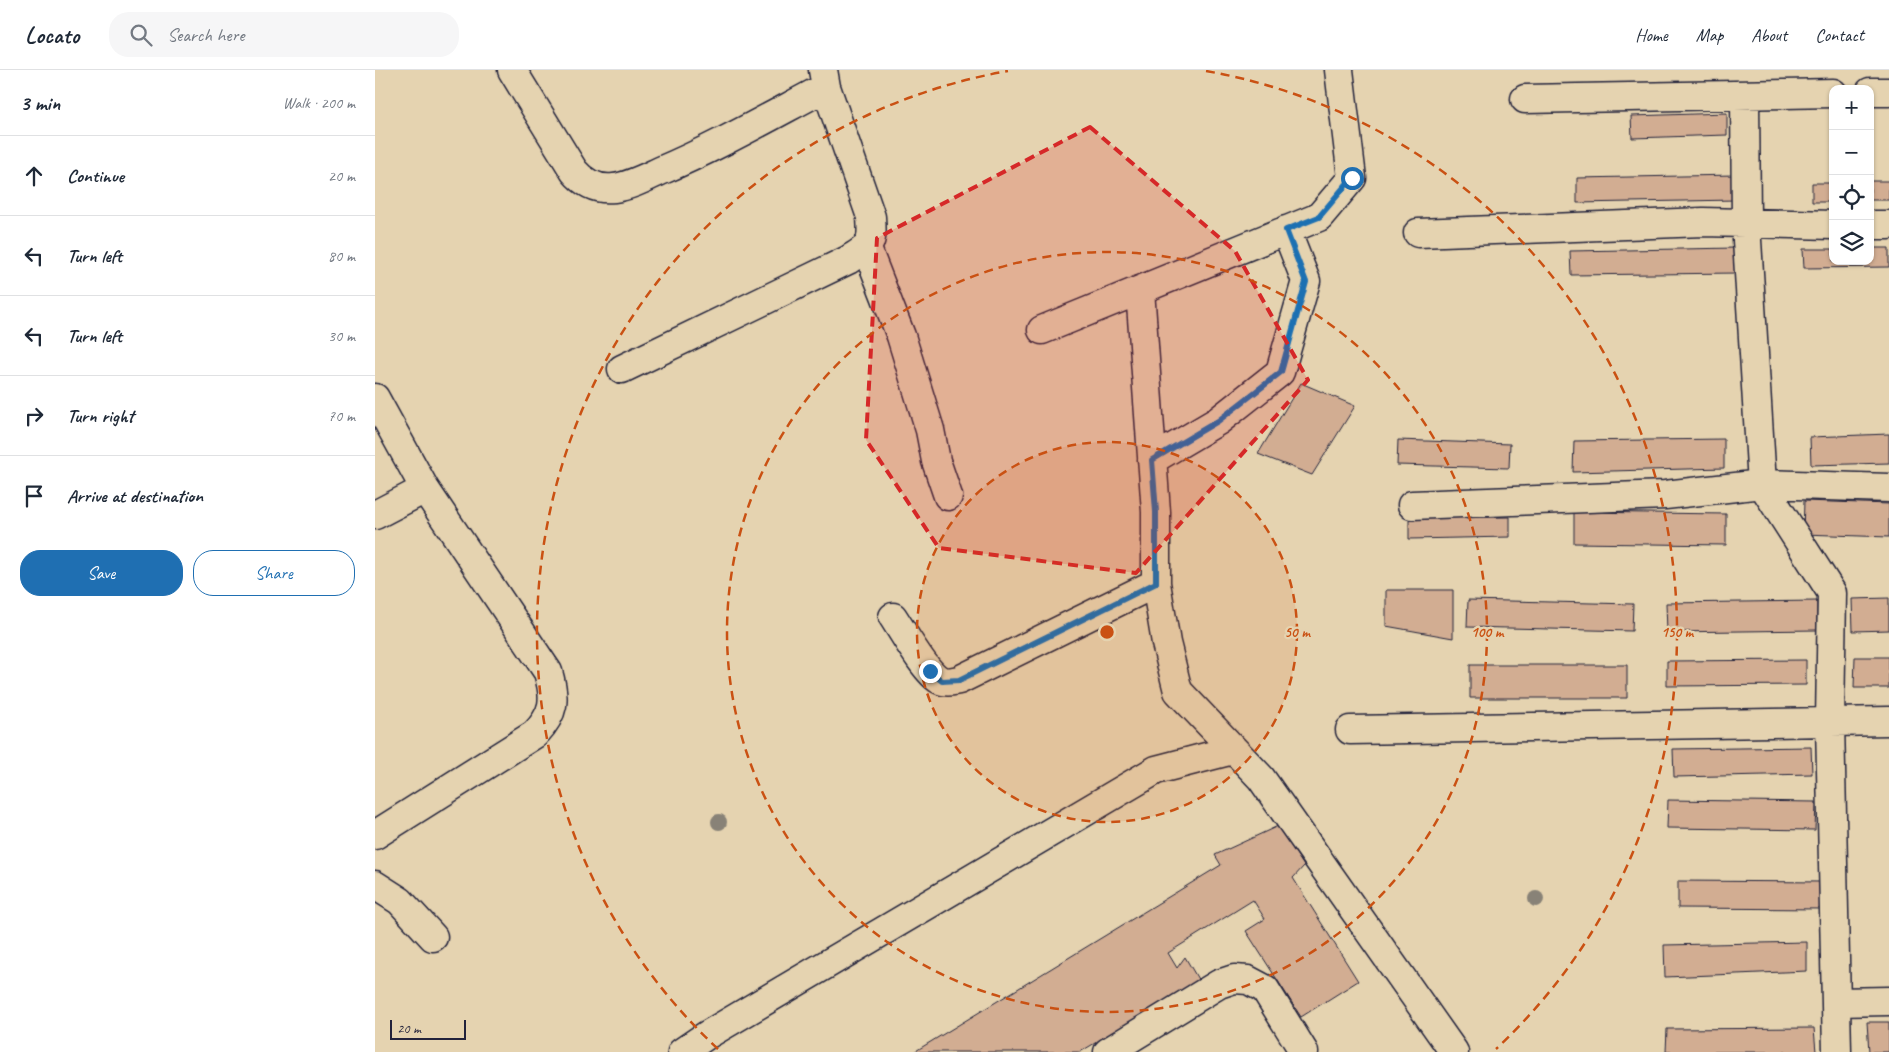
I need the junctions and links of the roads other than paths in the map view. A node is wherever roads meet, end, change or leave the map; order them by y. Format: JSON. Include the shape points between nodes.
{"nodes":[{"id":1,"x":512,"y":70,"type":"edge"},
{"id":2,"x":1339,"y":70,"type":"edge"},
{"id":3,"x":825,"y":78,"type":"edge"},
{"id":4,"x":1874,"y":92,"type":"edge"},
{"id":5,"x":1889,"y":92,"type":"edge"},
{"id":6,"x":1829,"y":93,"type":"edge"},
{"id":7,"x":1745,"y":95,"type":"junction"},
{"id":8,"x":1525,"y":99,"type":"dead end"},
{"id":9,"x":1746,"y":224,"type":"junction"},
{"id":10,"x":1829,"y":225,"type":"edge"},
{"id":11,"x":1874,"y":225,"type":"edge"},
{"id":12,"x":1889,"y":225,"type":"edge"},
{"id":13,"x":1286,"y":230,"type":"junction"},
{"id":14,"x":1418,"y":233,"type":"dead end"},
{"id":15,"x":867,"y":249,"type":"junction"},
{"id":16,"x":1139,"y":290,"type":"junction"},
{"id":17,"x":1042,"y":330,"type":"dead end"},
{"id":18,"x":622,"y":369,"type":"dead end"},
{"id":19,"x":375,"y":398,"type":"edge"},
{"id":20,"x":1152,"y":460,"type":"junction"},
{"id":21,"x":1762,"y":484,"type":"junction"},
{"id":22,"x":1889,"y":488,"type":"edge"},
{"id":23,"x":425,"y":489,"type":"junction"},
{"id":24,"x":949,"y":496,"type":"dead end"},
{"id":25,"x":1412,"y":505,"type":"dead end"},
{"id":26,"x":375,"y":515,"type":"edge"},
{"id":27,"x":1156,"y":583,"type":"junction"},
{"id":28,"x":893,"y":617,"type":"dead end"},
{"id":29,"x":1889,"y":721,"type":"edge"},
{"id":30,"x":1830,"y":722,"type":"junction"},
{"id":31,"x":1350,"y":730,"type":"dead end"},
{"id":32,"x":1233,"y":750,"type":"junction"},
{"id":33,"x":375,"y":835,"type":"edge"},
{"id":34,"x":375,"y":886,"type":"edge"},
{"id":35,"x":433,"y":937,"type":"dead end"},
{"id":36,"x":1889,"y":1001,"type":"edge"},
{"id":37,"x":1836,"y":1002,"type":"junction"},
{"id":38,"x":683,"y":1052,"type":"edge"},
{"id":39,"x":1107,"y":1052,"type":"edge"},
{"id":40,"x":1303,"y":1052,"type":"edge"},
{"id":41,"x":1454,"y":1052,"type":"edge"},
{"id":42,"x":1837,"y":1052,"type":"edge"}],
"edges":[{"from":1,"to":3,"type":"lane","via":[[573,171],[594,186],[612,188],[627,186],[687,160]]},
{"from":2,"to":13,"type":"lane","via":[[1352,178],[1319,217]]},
{"from":3,"to":15,"type":"lane","via":[[871,218],[873,234]]},
{"from":4,"to":5,"type":"lane"},
{"from":6,"to":7,"type":"lane"},
{"from":7,"to":8,"type":"lane"},
{"from":7,"to":9,"type":"lane"},
{"from":9,"to":10,"type":"lane"},
{"from":9,"to":14,"type":"lane","via":[[1703,222]]},
{"from":9,"to":21,"type":"lane"},
{"from":11,"to":12,"type":"lane"},
{"from":13,"to":16,"type":"lane"},
{"from":13,"to":20,"type":"lane","via":[[1306,282],[1281,372],[1218,421]]},
{"from":15,"to":18,"type":"lane"},
{"from":15,"to":24,"type":"lane","via":[[901,336]]},
{"from":16,"to":17,"type":"lane"},
{"from":16,"to":20,"type":"lane"},
{"from":19,"to":23,"type":"lane"},
{"from":20,"to":27,"type":"lane"},
{"from":21,"to":22,"type":"lane"},
{"from":21,"to":25,"type":"lane","via":[[1665,495]]},
{"from":21,"to":30,"type":"lane","via":[[1833,593]]},
{"from":23,"to":26,"type":"lane"},
{"from":23,"to":33,"type":"lane","via":[[548,672],[553,688],[553,705],[547,721],[535,734]]},
{"from":27,"to":28,"type":"lane","via":[[951,682],[942,681],[930,671]]},
{"from":27,"to":32,"type":"lane","via":[[1178,692]]},
{"from":29,"to":30,"type":"lane"},
{"from":30,"to":31,"type":"lane"},
{"from":30,"to":37,"type":"lane"},
{"from":32,"to":38,"type":"lane","via":[[1156,770]]},
{"from":32,"to":41,"type":"lane","via":[[1261,778]]},
{"from":34,"to":35,"type":"lane","via":[[400,901]]},
{"from":36,"to":37,"type":"lane"},
{"from":37,"to":42,"type":"lane"},
{"from":39,"to":40,"type":"lane","via":[[1219,984],[1234,979],[1248,980],[1265,990]]}]}
